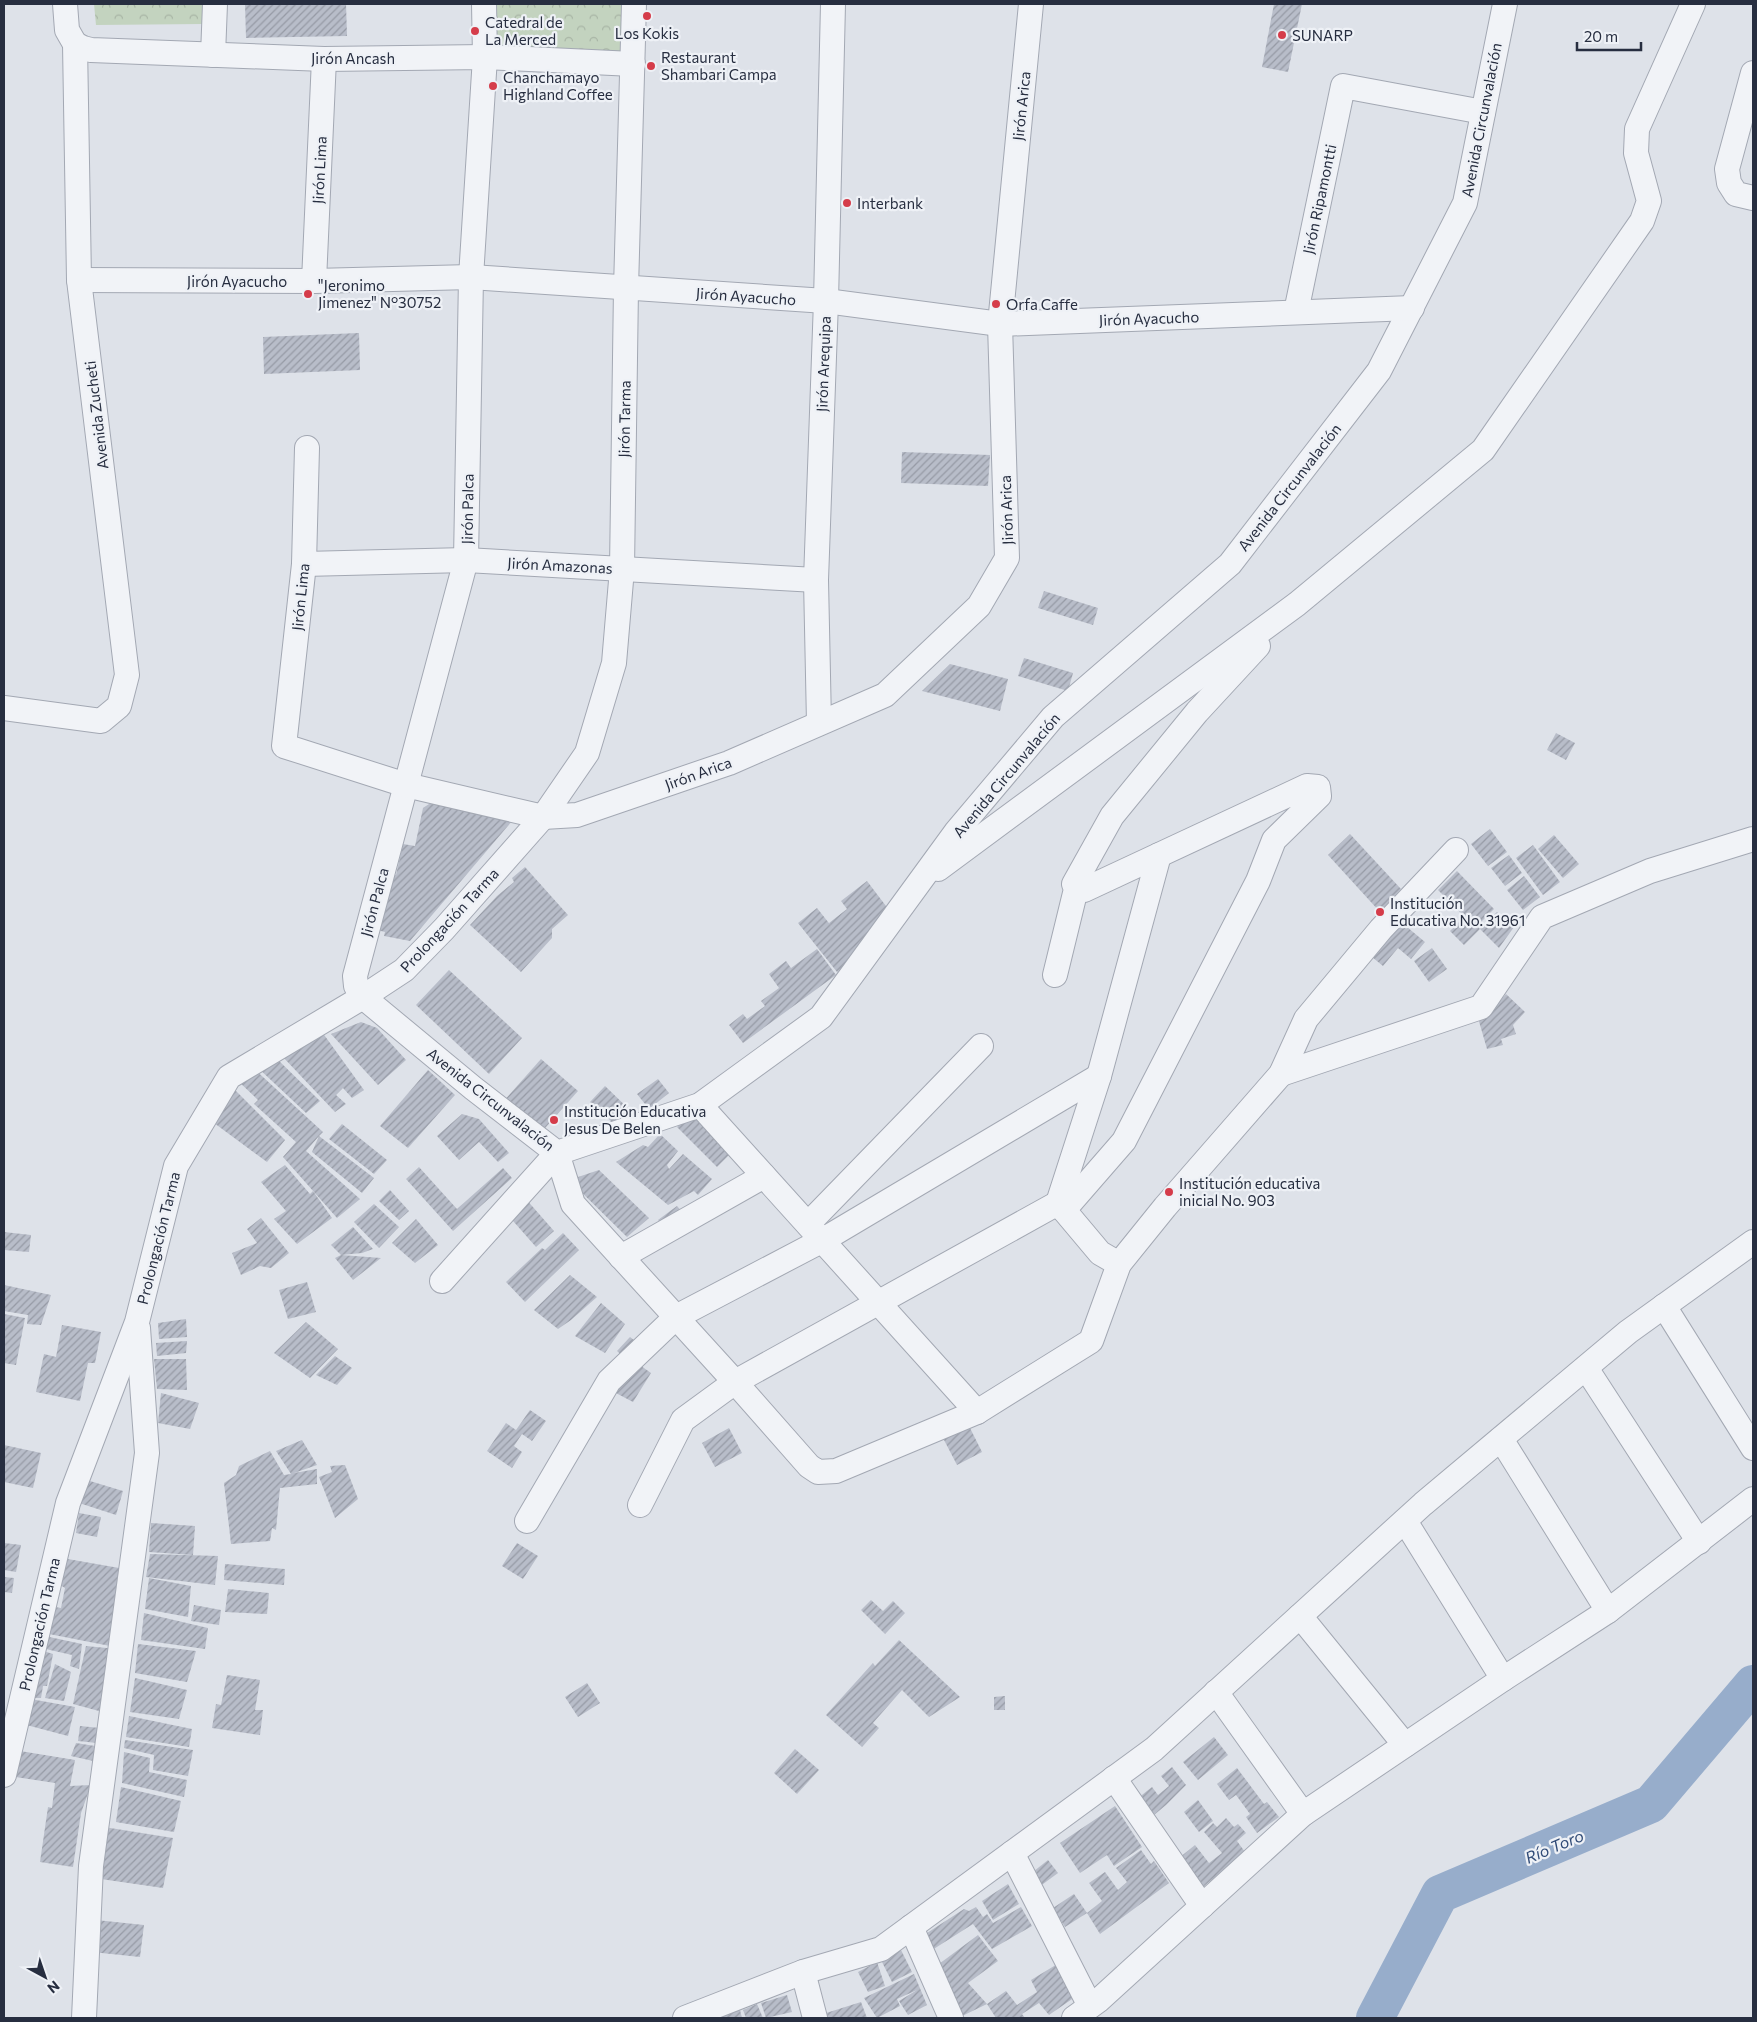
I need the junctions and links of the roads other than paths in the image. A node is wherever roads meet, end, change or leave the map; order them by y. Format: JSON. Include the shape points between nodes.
{"nodes":[{"id":1,"x":65,"y":4,"type":"edge"},
{"id":2,"x":215,"y":4,"type":"edge"},
{"id":3,"x":484,"y":4,"type":"edge"},
{"id":4,"x":634,"y":4,"type":"edge"},
{"id":5,"x":833,"y":4,"type":"edge"},
{"id":6,"x":1031,"y":4,"type":"edge"},
{"id":7,"x":1693,"y":4,"type":"edge"},
{"id":8,"x":1499,"y":5,"type":"edge"},
{"id":9,"x":75,"y":44,"type":"junction"},
{"id":10,"x":213,"y":55,"type":"junction"},
{"id":11,"x":485,"y":57,"type":"junction"},
{"id":12,"x":324,"y":59,"type":"junction"},
{"id":13,"x":633,"y":64,"type":"junction"},
{"id":14,"x":1753,"y":73,"type":"edge"},
{"id":15,"x":1483,"y":112,"type":"junction"},
{"id":16,"x":1753,"y":198,"type":"edge"},
{"id":17,"x":471,"y":277,"type":"junction"},
{"id":18,"x":79,"y":280,"type":"junction"},
{"id":19,"x":314,"y":281,"type":"junction"},
{"id":20,"x":626,"y":288,"type":"junction"},
{"id":21,"x":826,"y":301,"type":"junction"},
{"id":22,"x":1412,"y":308,"type":"junction"},
{"id":23,"x":1296,"y":312,"type":"junction"},
{"id":24,"x":1000,"y":324,"type":"junction"},
{"id":25,"x":306,"y":448,"type":"dead end"},
{"id":26,"x":466,"y":560,"type":"junction"},
{"id":27,"x":304,"y":564,"type":"junction"},
{"id":28,"x":622,"y":569,"type":"junction"},
{"id":29,"x":816,"y":580,"type":"junction"},
{"id":30,"x":1271,"y":622,"type":"junction"},
{"id":31,"x":4,"y":708,"type":"edge"},
{"id":32,"x":819,"y":723,"type":"junction"},
{"id":33,"x":284,"y":746,"type":"joint"},
{"id":34,"x":406,"y":785,"type":"junction"},
{"id":35,"x":543,"y":817,"type":"junction"},
{"id":36,"x":1753,"y":839,"type":"edge"},
{"id":37,"x":1456,"y":850,"type":"dead end"},
{"id":38,"x":1159,"y":855,"type":"junction"},
{"id":39,"x":919,"y":883,"type":"junction"},
{"id":40,"x":1076,"y":889,"type":"junction"},
{"id":41,"x":1055,"y":975,"type":"dead end"},
{"id":42,"x":363,"y":997,"type":"junction"},
{"id":43,"x":981,"y":1046,"type":"dead end"},
{"id":44,"x":1281,"y":1074,"type":"junction"},
{"id":45,"x":1099,"y":1076,"type":"junction"},
{"id":46,"x":700,"y":1104,"type":"junction"},
{"id":47,"x":557,"y":1153,"type":"junction"},
{"id":48,"x":764,"y":1176,"type":"junction"},
{"id":49,"x":1061,"y":1206,"type":"junction"},
{"id":50,"x":815,"y":1232,"type":"junction"},
{"id":51,"x":1753,"y":1243,"type":"edge"},
{"id":52,"x":621,"y":1257,"type":"junction"},
{"id":53,"x":1119,"y":1264,"type":"junction"},
{"id":54,"x":442,"y":1281,"type":"dead end"},
{"id":55,"x":878,"y":1302,"type":"junction"},
{"id":56,"x":1664,"y":1306,"type":"junction"},
{"id":57,"x":676,"y":1317,"type":"junction"},
{"id":58,"x":137,"y":1322,"type":"junction"},
{"id":59,"x":1586,"y":1368,"type":"junction"},
{"id":60,"x":735,"y":1382,"type":"junction"},
{"id":61,"x":977,"y":1412,"type":"junction"},
{"id":62,"x":1501,"y":1438,"type":"junction"},
{"id":63,"x":1753,"y":1448,"type":"edge"},
{"id":64,"x":1753,"y":1499,"type":"edge"},
{"id":65,"x":640,"y":1505,"type":"dead end"},
{"id":66,"x":1405,"y":1520,"type":"junction"},
{"id":67,"x":527,"y":1521,"type":"dead end"},
{"id":68,"x":1699,"y":1542,"type":"junction"},
{"id":69,"x":1608,"y":1612,"type":"junction"},
{"id":70,"x":1300,"y":1616,"type":"junction"},
{"id":71,"x":1503,"y":1679,"type":"junction"},
{"id":72,"x":1216,"y":1692,"type":"junction"},
{"id":73,"x":1405,"y":1745,"type":"junction"},
{"id":74,"x":4,"y":1775,"type":"edge"},
{"id":75,"x":1114,"y":1778,"type":"junction"},
{"id":76,"x":1303,"y":1814,"type":"junction"},
{"id":77,"x":1012,"y":1853,"type":"junction"},
{"id":78,"x":1202,"y":1906,"type":"junction"},
{"id":79,"x":912,"y":1927,"type":"junction"},
{"id":80,"x":803,"y":1972,"type":"junction"},
{"id":81,"x":1082,"y":2012,"type":"edge"},
{"id":82,"x":688,"y":2017,"type":"edge"},
{"id":83,"x":84,"y":2018,"type":"edge"},
{"id":84,"x":816,"y":2018,"type":"edge"},
{"id":85,"x":951,"y":2018,"type":"edge"}],
"edges":[{"from":1,"to":9,"type":"street","name":"Avenida Zucheti","via":[[68,30]]},
{"from":2,"to":10,"type":"street"},
{"from":3,"to":11,"type":"street","name":"Jirón Palca"},
{"from":4,"to":13,"type":"street","name":"Jirón Tarma"},
{"from":5,"to":21,"type":"street","name":"Jirón Arequipa"},
{"from":6,"to":24,"type":"street","name":"Jirón Arica"},
{"from":7,"to":30,"type":"street","via":[[1637,129],[1636,153],[1649,201],[1637,229],[1483,450]]},
{"from":8,"to":15,"type":"street","name":"Avenida Circunvalación"},
{"from":9,"to":10,"type":"street","name":"Jirón Ancash","via":[[91,50]]},
{"from":9,"to":18,"type":"street","name":"Avenida Zucheti"},
{"from":10,"to":12,"type":"street","name":"Jirón Ancash"},
{"from":11,"to":12,"type":"street","name":"Jirón Ancash"},
{"from":11,"to":13,"type":"street","name":"Jirón Ancash"},
{"from":11,"to":17,"type":"street","name":"Jirón Palca"},
{"from":12,"to":19,"type":"street","name":"Jirón Lima"},
{"from":13,"to":20,"type":"street","name":"Jirón Tarma"},
{"from":14,"to":16,"type":"street","via":[[1726,169],[1736,194]]},
{"from":15,"to":22,"type":"street","name":"Avenida Circunvalación","via":[[1465,203]]},
{"from":15,"to":23,"type":"street","name":"Jirón Ripamontti","via":[[1343,86]]},
{"from":17,"to":19,"type":"street","name":"Jirón Ayacucho"},
{"from":17,"to":20,"type":"street","name":"Jirón Ayacucho"},
{"from":17,"to":26,"type":"street","name":"Jirón Palca"},
{"from":18,"to":19,"type":"street","name":"Jirón Ayacucho"},
{"from":18,"to":31,"type":"street","name":"Avenida Zucheti","via":[[127,675],[119,706],[101,721]]},
{"from":20,"to":21,"type":"street","name":"Jirón Ayacucho"},
{"from":20,"to":28,"type":"street","name":"Jirón Tarma"},
{"from":21,"to":24,"type":"street","name":"Jirón Ayacucho"},
{"from":21,"to":29,"type":"street","name":"Jirón Arequipa"},
{"from":22,"to":23,"type":"street","name":"Jirón Ayacucho"},
{"from":22,"to":39,"type":"street","name":"Avenida Circunvalación","via":[[1379,371],[1230,564],[1053,717],[956,832]]},
{"from":23,"to":24,"type":"street","name":"Jirón Ayacucho"},
{"from":24,"to":32,"type":"street","name":"Jirón Arica","via":[[1007,558],[979,606],[884,695]]},
{"from":25,"to":27,"type":"street","name":"Jirón Lima"},
{"from":26,"to":27,"type":"street","name":"Jirón Amazonas"},
{"from":26,"to":28,"type":"street","name":"Jirón Amazonas"},
{"from":26,"to":34,"type":"street","name":"Jirón Palca"},
{"from":27,"to":33,"type":"street","name":"Jirón Lima"},
{"from":28,"to":29,"type":"street","name":"Jirón Amazonas"},
{"from":28,"to":35,"type":"street","name":"Jirón Tarma","via":[[614,663],[587,753]]},
{"from":29,"to":32,"type":"street","name":"Jirón Arequipa"},
{"from":30,"to":39,"type":"street"},
{"from":30,"to":40,"type":"street","via":[[1257,647],[1197,712],[1112,816],[1074,884]]},
{"from":32,"to":35,"type":"street","name":"Jirón Arica","via":[[729,763],[586,812],[560,818]]},
{"from":33,"to":34,"type":"street","name":"Jirón Arica"},
{"from":34,"to":35,"type":"street","name":"Jirón Arica"},
{"from":34,"to":42,"type":"street","name":"Jirón Palca","via":[[355,976],[356,986]]},
{"from":35,"to":42,"type":"street","name":"Prolongación Tarma","via":[[404,970]]},
{"from":36,"to":44,"type":"street","via":[[1650,871],[1542,917],[1481,1007]]},
{"from":37,"to":44,"type":"street","via":[[1381,929],[1306,1019]]},
{"from":38,"to":40,"type":"street","via":[[1084,890]]},
{"from":38,"to":45,"type":"street"},
{"from":38,"to":49,"type":"street","via":[[1307,786],[1318,787],[1319,796],[1274,840],[1258,881],[1124,1140]]},
{"from":39,"to":46,"type":"street","name":"Avenida Circunvalación","via":[[821,1018]]},
{"from":40,"to":41,"type":"street"},
{"from":42,"to":47,"type":"street","name":"Avenida Circunvalación"},
{"from":42,"to":58,"type":"street","name":"Prolongación Tarma","via":[[229,1077],[176,1166]]},
{"from":43,"to":50,"type":"street"},
{"from":44,"to":53,"type":"street"},
{"from":45,"to":49,"type":"street"},
{"from":45,"to":50,"type":"street"},
{"from":46,"to":47,"type":"street","name":"Avenida Circunvalación"},
{"from":46,"to":48,"type":"street"},
{"from":47,"to":52,"type":"street","via":[[574,1204]]},
{"from":47,"to":54,"type":"street"},
{"from":48,"to":50,"type":"street"},
{"from":48,"to":52,"type":"street"},
{"from":49,"to":53,"type":"street","via":[[1100,1253]]},
{"from":49,"to":55,"type":"street"},
{"from":50,"to":55,"type":"street"},
{"from":50,"to":57,"type":"street"},
{"from":51,"to":56,"type":"street"},
{"from":52,"to":57,"type":"street"},
{"from":53,"to":61,"type":"street","via":[[1092,1341]]},
{"from":55,"to":60,"type":"street"},
{"from":55,"to":61,"type":"street"},
{"from":56,"to":59,"type":"street"},
{"from":56,"to":63,"type":"street"},
{"from":57,"to":60,"type":"street"},
{"from":57,"to":67,"type":"street","via":[[609,1381]]},
{"from":58,"to":74,"type":"street","name":"Prolongación Tarma","via":[[68,1503]]},
{"from":58,"to":83,"type":"street","via":[[147,1453],[91,1866]]},
{"from":59,"to":62,"type":"street"},
{"from":59,"to":68,"type":"street"},
{"from":60,"to":61,"type":"street","via":[[809,1466],[818,1472],[836,1471]]},
{"from":60,"to":65,"type":"street","via":[[683,1420]]},
{"from":62,"to":66,"type":"street"},
{"from":62,"to":69,"type":"street"},
{"from":64,"to":68,"type":"street"},
{"from":66,"to":70,"type":"street"},
{"from":66,"to":71,"type":"street"},
{"from":68,"to":69,"type":"street"},
{"from":69,"to":71,"type":"street"},
{"from":70,"to":72,"type":"street"},
{"from":70,"to":73,"type":"street"},
{"from":71,"to":73,"type":"street"},
{"from":72,"to":75,"type":"street","via":[[1154,1749]]},
{"from":72,"to":76,"type":"street"},
{"from":73,"to":76,"type":"street"},
{"from":75,"to":77,"type":"street"},
{"from":75,"to":78,"type":"street"},
{"from":76,"to":78,"type":"street"},
{"from":77,"to":79,"type":"street"},
{"from":77,"to":81,"type":"street"},
{"from":78,"to":81,"type":"street"},
{"from":79,"to":80,"type":"street","via":[[881,1949]]},
{"from":79,"to":85,"type":"street"},
{"from":80,"to":82,"type":"street"},
{"from":80,"to":84,"type":"street"}]}
